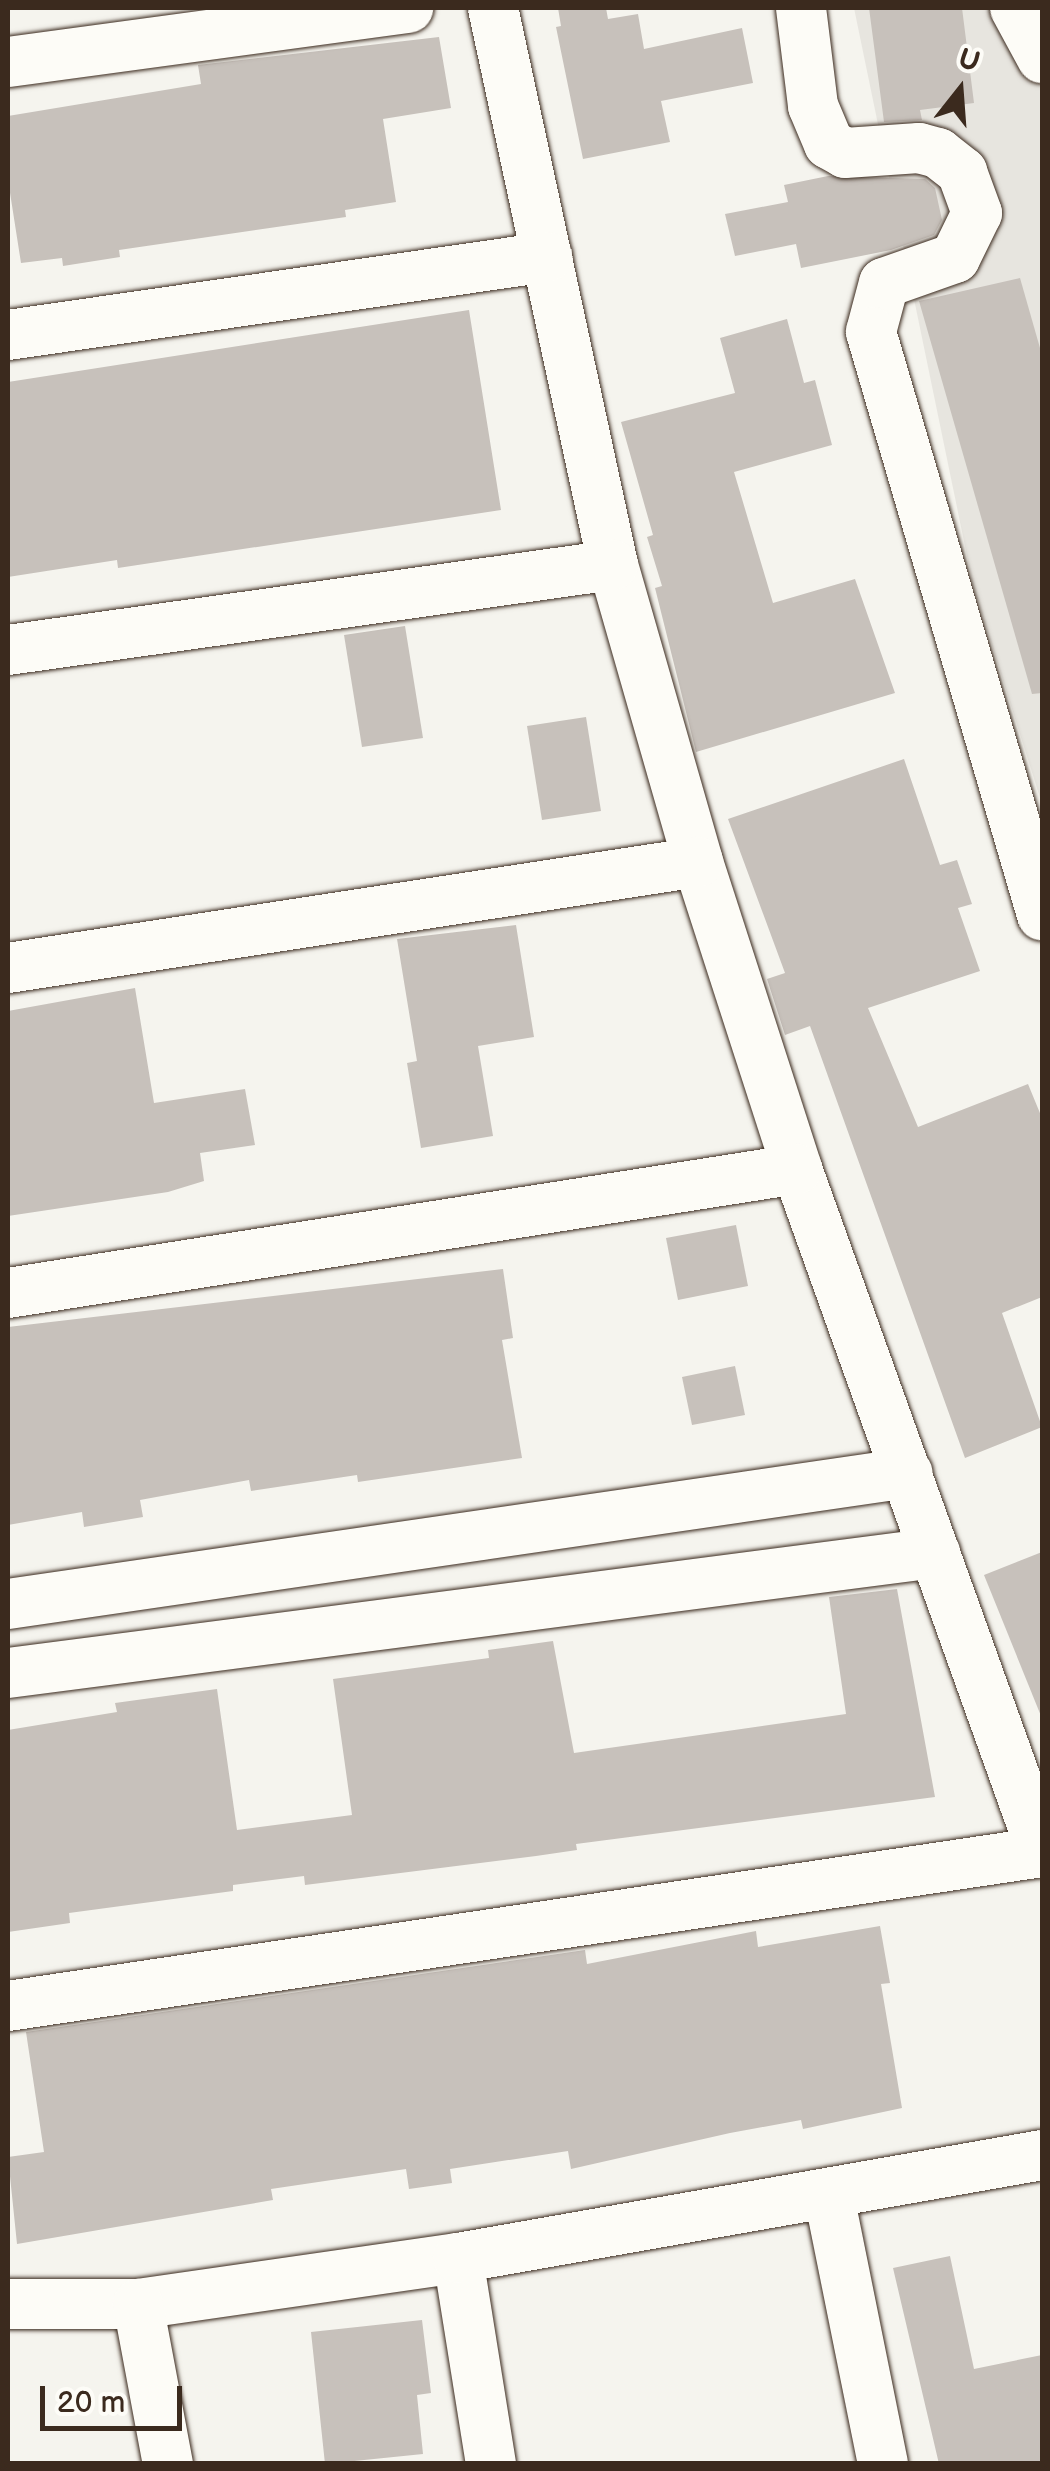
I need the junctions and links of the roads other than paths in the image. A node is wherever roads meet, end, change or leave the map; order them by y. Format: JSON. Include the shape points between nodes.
{"nodes":[{"id":1,"x":408,"y":8,"type":"edge"},
{"id":2,"x":493,"y":8,"type":"edge"},
{"id":3,"x":801,"y":8,"type":"edge"},
{"id":4,"x":1015,"y":8,"type":"edge"},
{"id":5,"x":1042,"y":58,"type":"edge"},
{"id":6,"x":8,"y":62,"type":"edge"},
{"id":7,"x":546,"y":258,"type":"junction"},
{"id":8,"x":8,"y":335,"type":"edge"},
{"id":9,"x":613,"y":565,"type":"junction"},
{"id":10,"x":8,"y":650,"type":"edge"},
{"id":11,"x":698,"y":862,"type":"junction"},
{"id":12,"x":1042,"y":915,"type":"edge"},
{"id":13,"x":8,"y":968,"type":"edge"},
{"id":14,"x":797,"y":1169,"type":"junction"},
{"id":15,"x":8,"y":1293,"type":"edge"},
{"id":16,"x":908,"y":1474,"type":"junction"},
{"id":17,"x":935,"y":1552,"type":"junction"},
{"id":18,"x":8,"y":1604,"type":"edge"},
{"id":19,"x":8,"y":1674,"type":"edge"},
{"id":20,"x":1042,"y":1852,"type":"edge"},
{"id":21,"x":8,"y":2006,"type":"edge"},
{"id":22,"x":1042,"y":2155,"type":"edge"},
{"id":23,"x":829,"y":2196,"type":"junction"},
{"id":24,"x":458,"y":2258,"type":"junction"},
{"id":25,"x":8,"y":2304,"type":"edge"},
{"id":26,"x":138,"y":2304,"type":"junction"},
{"id":27,"x":168,"y":2464,"type":"edge"},
{"id":28,"x":491,"y":2464,"type":"edge"},
{"id":29,"x":884,"y":2464,"type":"edge"}],
"edges":[{"from":1,"to":6,"type":"street"},
{"from":2,"to":7,"type":"street"},
{"from":3,"to":12,"type":"street","via":[[813,106],[829,144],[845,153],[938,153],[962,172],[978,214],[955,258],[884,283],[871,332]]},
{"from":4,"to":5,"type":"street"},
{"from":7,"to":8,"type":"street"},
{"from":7,"to":9,"type":"street"},
{"from":9,"to":10,"type":"street"},
{"from":9,"to":11,"type":"street"},
{"from":11,"to":13,"type":"street"},
{"from":11,"to":14,"type":"street"},
{"from":14,"to":15,"type":"street"},
{"from":14,"to":16,"type":"street"},
{"from":16,"to":17,"type":"street"},
{"from":16,"to":18,"type":"street"},
{"from":17,"to":19,"type":"street"},
{"from":17,"to":20,"type":"street"},
{"from":20,"to":21,"type":"street"},
{"from":22,"to":23,"type":"street"},
{"from":23,"to":24,"type":"street"},
{"from":23,"to":29,"type":"street"},
{"from":24,"to":26,"type":"street"},
{"from":24,"to":28,"type":"street"},
{"from":25,"to":26,"type":"street"},
{"from":26,"to":27,"type":"street"}]}
